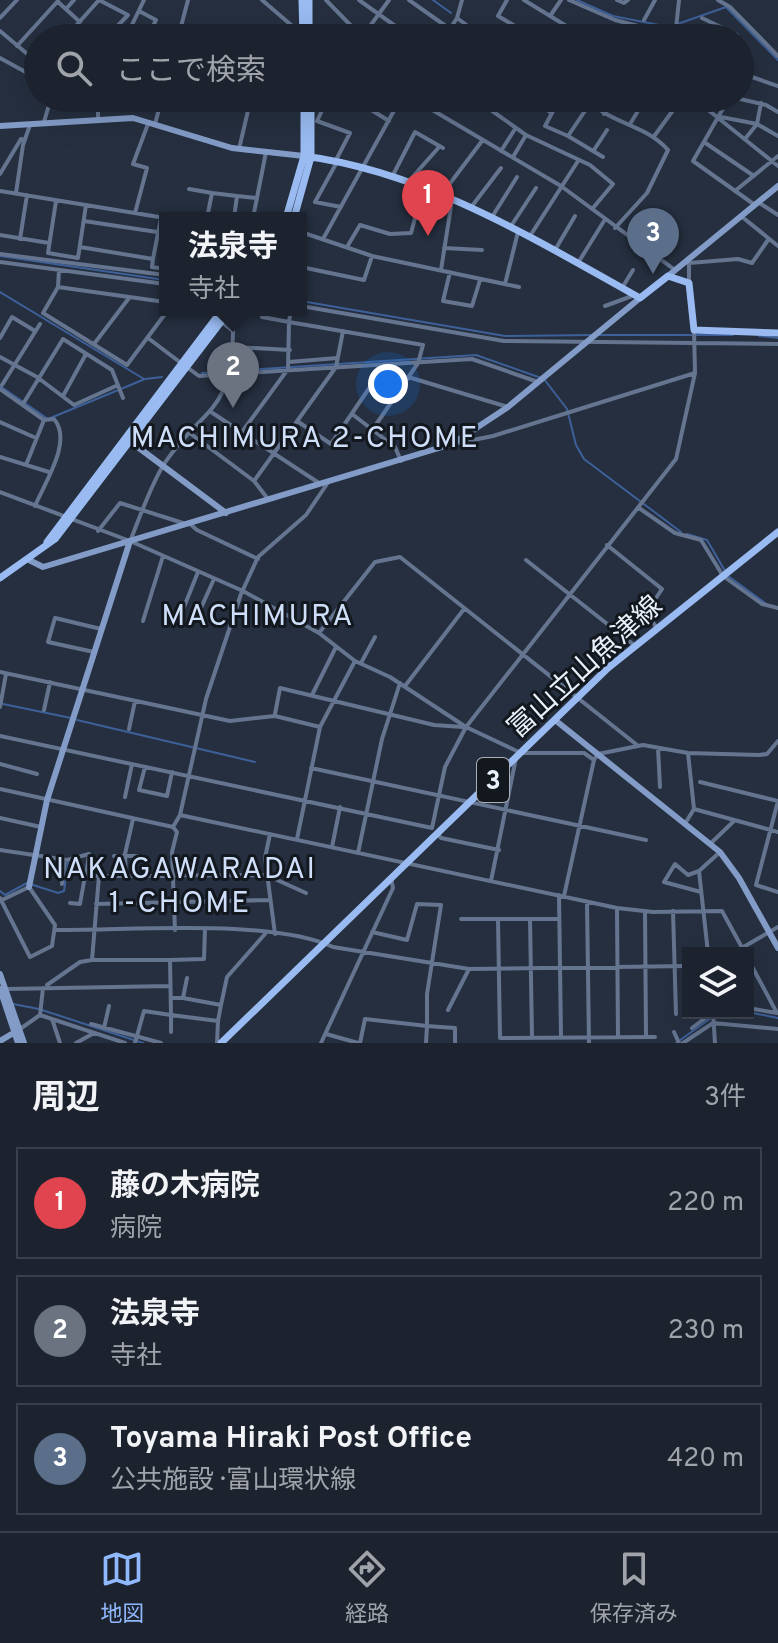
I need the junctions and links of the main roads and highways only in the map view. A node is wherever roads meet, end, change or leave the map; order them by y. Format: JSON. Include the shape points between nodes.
{"nodes":[{"id":1,"x":302,"y":0,"type":"edge"},
{"id":2,"x":309,"y":0,"type":"edge"},
{"id":3,"x":304,"y":24,"type":"edge"},
{"id":4,"x":306,"y":24,"type":"edge"},
{"id":5,"x":305,"y":112,"type":"edge"},
{"id":6,"x":310,"y":112,"type":"edge"},
{"id":7,"x":308,"y":156,"type":"junction"},
{"id":8,"x":288,"y":212,"type":"edge"},
{"id":9,"x":295,"y":212,"type":"edge"},
{"id":10,"x":220,"y":316,"type":"edge"},
{"id":11,"x":778,"y":333,"type":"edge"},
{"id":12,"x":778,"y":532,"type":"edge"},
{"id":13,"x":3,"y":576,"type":"edge"},
{"id":14,"x":219,"y":1043,"type":"edge"}],
"edges":[{"from":1,"to":3,"type":"main road"},
{"from":2,"to":4,"type":"main road"},
{"from":5,"to":7,"type":"main road"},
{"from":6,"to":7,"type":"main road"},
{"from":7,"to":8,"type":"main road"},
{"from":7,"to":9,"type":"main road"},
{"from":7,"to":11,"type":"main road","via":[[364,166],[492,217],[637,296],[668,276],[689,283],[693,331]]},
{"from":10,"to":13,"type":"main road","via":[[67,520],[43,548]]},
{"from":12,"to":14,"type":"main road","name":"富山立山魚津線","number":"3","via":[[634,645],[435,830]]}]}
